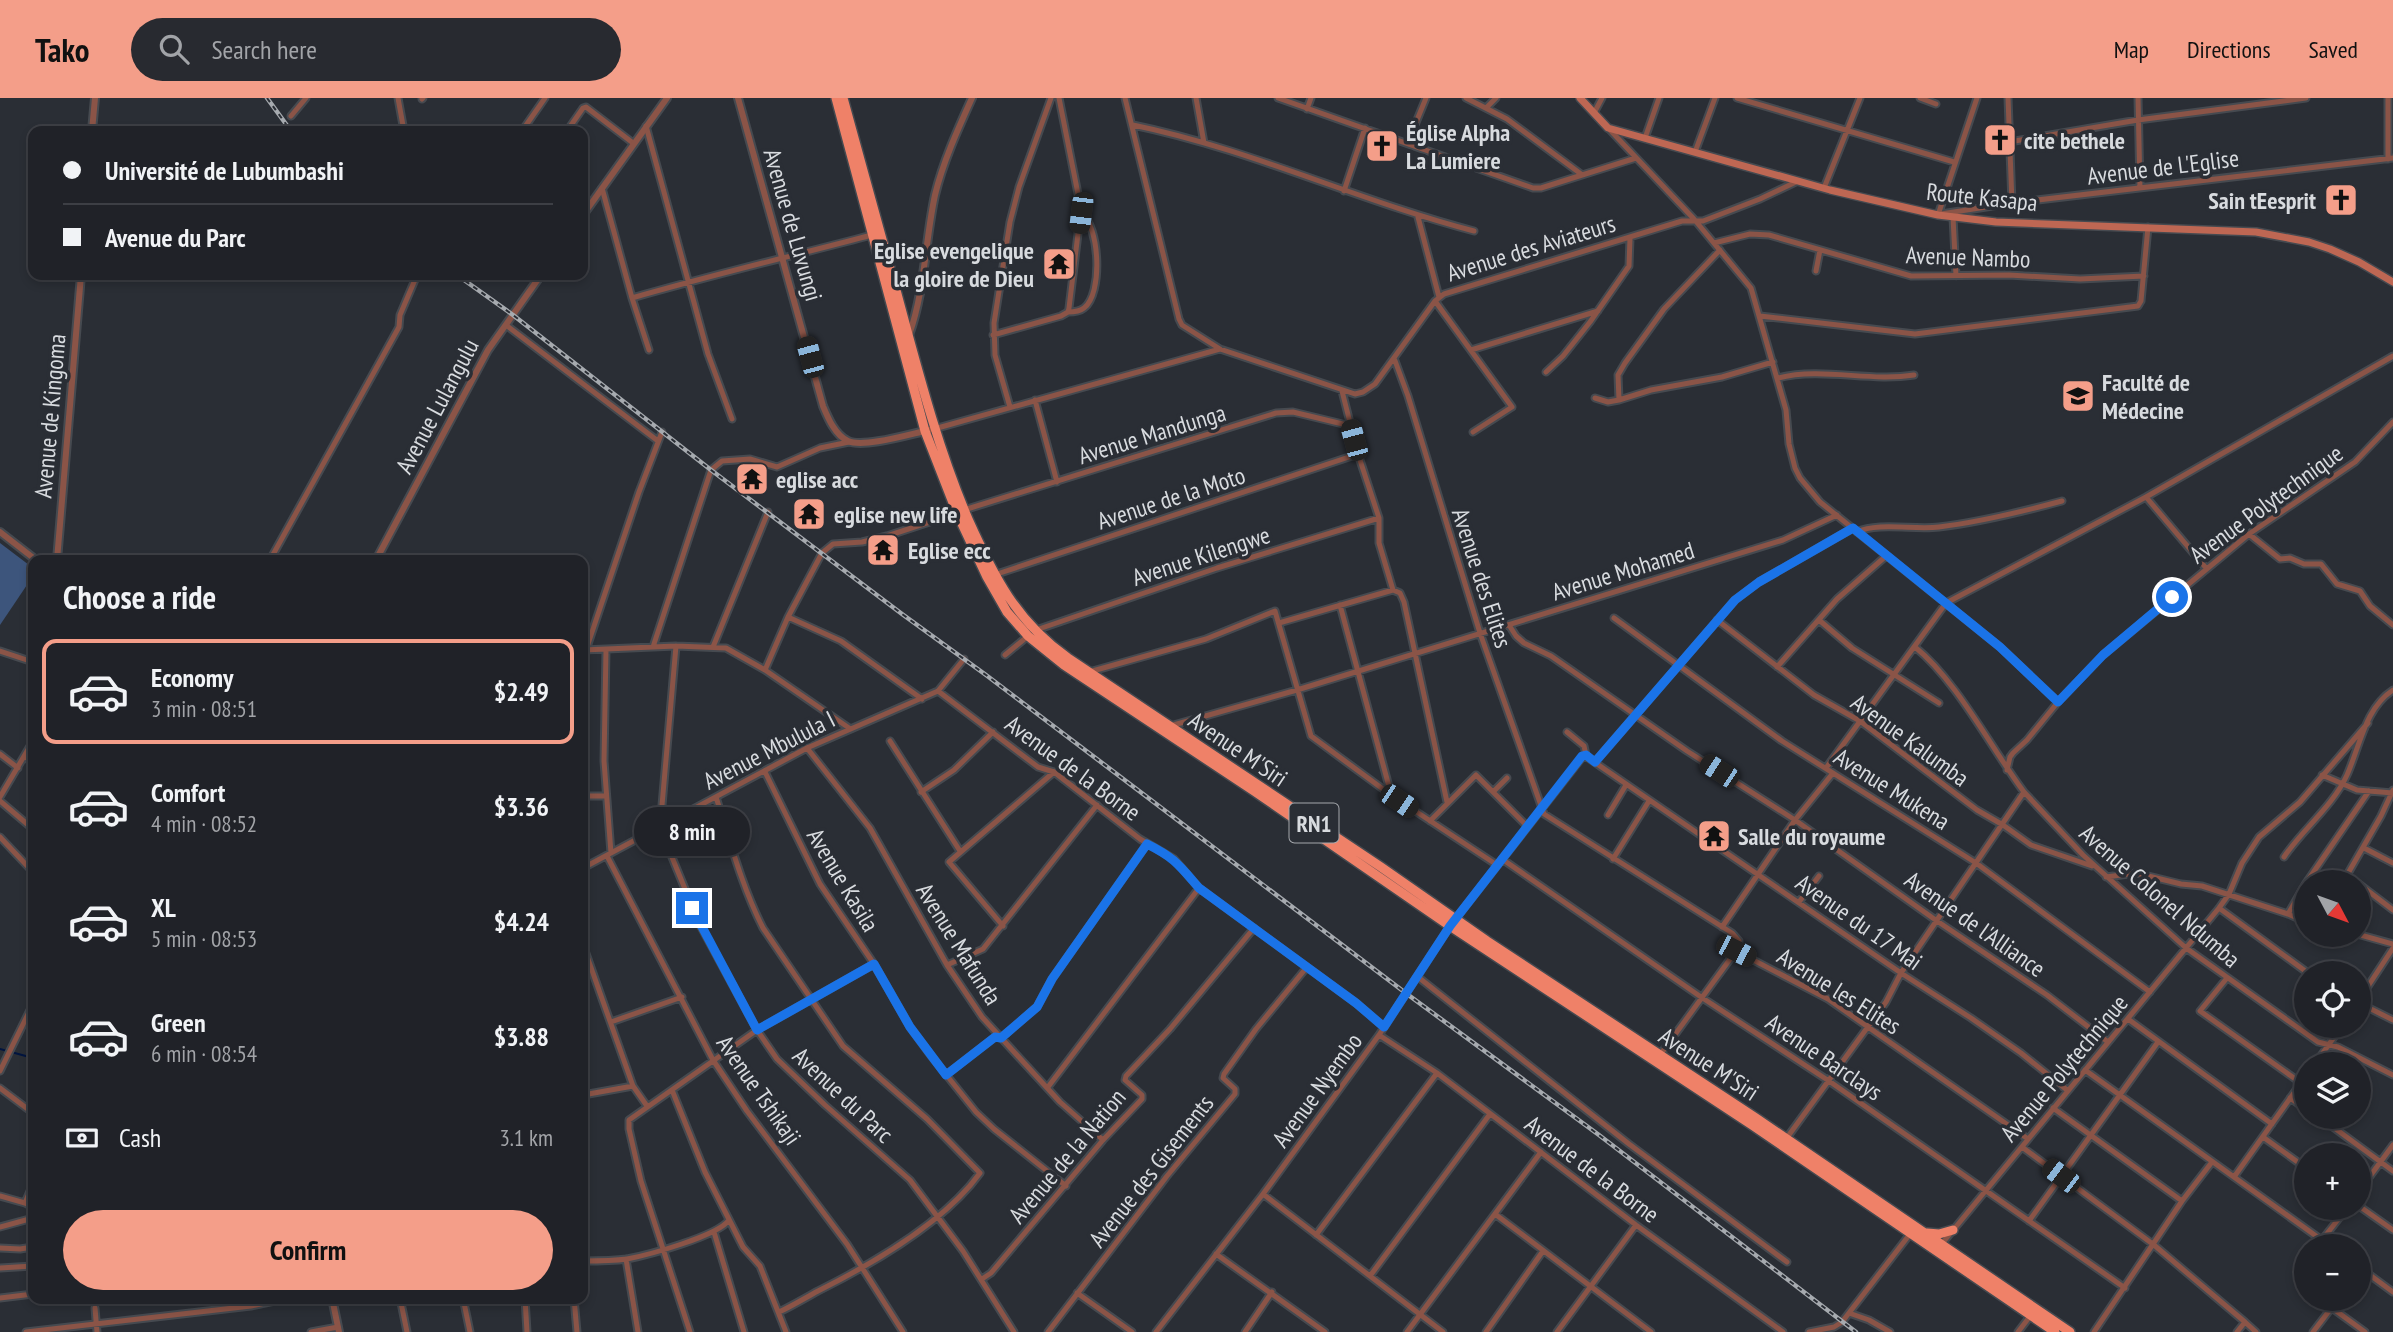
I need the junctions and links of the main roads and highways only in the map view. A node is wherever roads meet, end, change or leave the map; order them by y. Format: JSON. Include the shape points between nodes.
{"nodes":[{"id":1,"x":836,"y":98,"type":"edge"},
{"id":2,"x":843,"y":98,"type":"edge"},
{"id":3,"x":1580,"y":98,"type":"edge"},
{"id":4,"x":2393,"y":282,"type":"edge"},
{"id":5,"x":930,"y":430,"type":"junction"},
{"id":6,"x":961,"y":511,"type":"junction"},
{"id":7,"x":1032,"y":634,"type":"junction"},
{"id":8,"x":1066,"y":662,"type":"junction"},
{"id":9,"x":1453,"y":923,"type":"junction"},
{"id":10,"x":1787,"y":1143,"type":"junction"},
{"id":11,"x":1925,"y":1233,"type":"junction"},
{"id":12,"x":1938,"y":1247,"type":"junction"},
{"id":13,"x":1955,"y":1254,"type":"junction"},
{"id":14,"x":2055,"y":1332,"type":"edge"},
{"id":15,"x":2070,"y":1332,"type":"edge"}],
"edges":[{"from":1,"to":5,"type":"highway","name":"Avenue M'Siri","number":"RN1","via":[[903,348]]},
{"from":2,"to":5,"type":"highway","name":"Avenue M'Siri","number":"RN1"},
{"from":3,"to":4,"type":"main road","name":"Route Kasapa","via":[[1608,128],[1938,215],[1996,222],[2256,232],[2309,242]]},
{"from":5,"to":6,"type":"highway","name":"Avenue M'Siri","number":"RN1"},
{"from":6,"to":7,"type":"highway","name":"Avenue M'Siri","number":"RN1"},
{"from":6,"to":7,"type":"highway","name":"Avenue M'Siri","number":"RN1","via":[[997,597]]},
{"from":7,"to":8,"type":"highway","name":"Avenue M'Siri","number":"RN1"},
{"from":8,"to":9,"type":"highway","name":"Avenue M'Siri","number":"RN1"},
{"from":8,"to":9,"type":"highway","name":"Avenue M'Siri","number":"RN1","via":[[1170,726]]},
{"from":9,"to":10,"type":"highway","name":"Avenue M'Siri","number":"RN1"},
{"from":9,"to":10,"type":"highway","name":"Avenue M'Siri","number":"RN1","via":[[1660,1055]]},
{"from":10,"to":11,"type":"highway","name":"Avenue M'Siri","number":"RN1"},
{"from":10,"to":12,"type":"highway","name":"Avenue M'Siri","number":"RN1","via":[[1910,1234]]},
{"from":11,"to":12,"type":"highway","name":"Avenue M'Siri","number":"RN1"},
{"from":11,"to":13,"type":"highway","via":[[1952,1231],[1950,1245]]},
{"from":12,"to":13,"type":"highway","name":"Avenue M'Siri","number":"RN1"},
{"from":12,"to":14,"type":"highway","name":"Avenue M'Siri","number":"RN1"},
{"from":13,"to":15,"type":"highway","name":"Avenue M'Siri","number":"RN1"}]}
